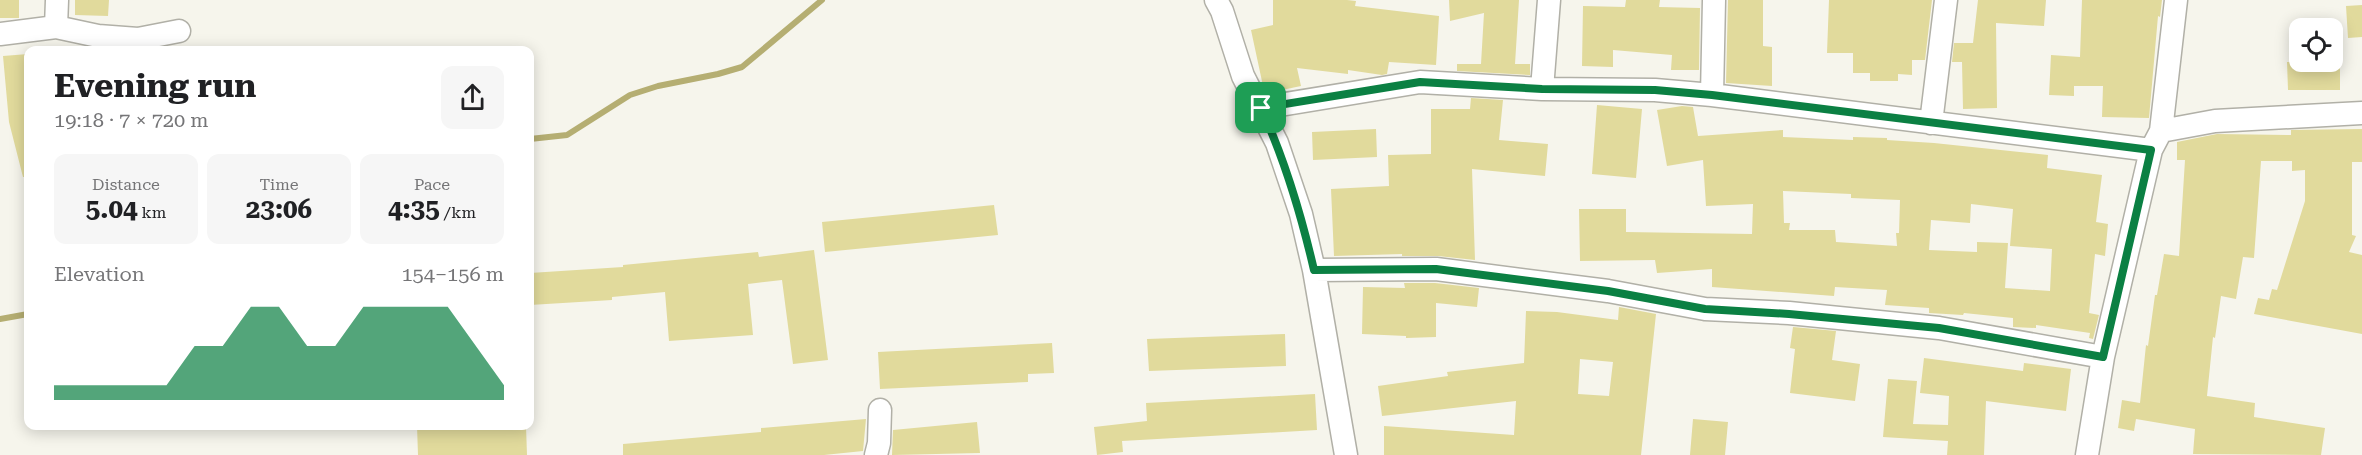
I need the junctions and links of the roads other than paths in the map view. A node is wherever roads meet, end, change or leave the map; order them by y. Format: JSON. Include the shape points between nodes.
{"nodes":[{"id":1,"x":57,"y":0,"type":"edge"},
{"id":2,"x":1216,"y":0,"type":"edge"},
{"id":3,"x":1549,"y":0,"type":"edge"},
{"id":4,"x":1714,"y":0,"type":"edge"},
{"id":5,"x":1946,"y":0,"type":"edge"},
{"id":6,"x":2176,"y":0,"type":"edge"},
{"id":7,"x":56,"y":27,"type":"junction"},
{"id":8,"x":179,"y":31,"type":"dead end"},
{"id":9,"x":0,"y":34,"type":"edge"},
{"id":10,"x":1542,"y":89,"type":"junction"},
{"id":11,"x":1712,"y":95,"type":"junction"},
{"id":12,"x":1261,"y":108,"type":"junction"},
{"id":13,"x":2362,"y":113,"type":"edge"},
{"id":14,"x":1931,"y":123,"type":"junction"},
{"id":15,"x":2156,"y":140,"type":"junction"},
{"id":16,"x":1314,"y":270,"type":"junction"},
{"id":17,"x":2103,"y":357,"type":"junction"},
{"id":18,"x":880,"y":410,"type":"dead end"},
{"id":19,"x":876,"y":455,"type":"edge"},
{"id":20,"x":1346,"y":455,"type":"edge"},
{"id":21,"x":2087,"y":455,"type":"edge"}],
"edges":[{"from":1,"to":7,"type":"street"},
{"from":2,"to":12,"type":"street","via":[[1243,76]]},
{"from":3,"to":10,"type":"street"},
{"from":4,"to":11,"type":"street"},
{"from":5,"to":14,"type":"street"},
{"from":6,"to":15,"type":"street"},
{"from":7,"to":8,"type":"street","via":[[138,39]]},
{"from":7,"to":9,"type":"street"},
{"from":10,"to":11,"type":"street"},
{"from":10,"to":12,"type":"street","via":[[1420,82]]},
{"from":11,"to":14,"type":"street"},
{"from":12,"to":16,"type":"street","via":[[1301,214]]},
{"from":13,"to":15,"type":"street","via":[[2215,121]]},
{"from":14,"to":15,"type":"street"},
{"from":15,"to":17,"type":"street"},
{"from":16,"to":17,"type":"street","via":[[1436,269],[1608,291],[1705,309],[1939,328]]},
{"from":16,"to":20,"type":"street"},
{"from":17,"to":21,"type":"street"},
{"from":18,"to":19,"type":"street"}]}
